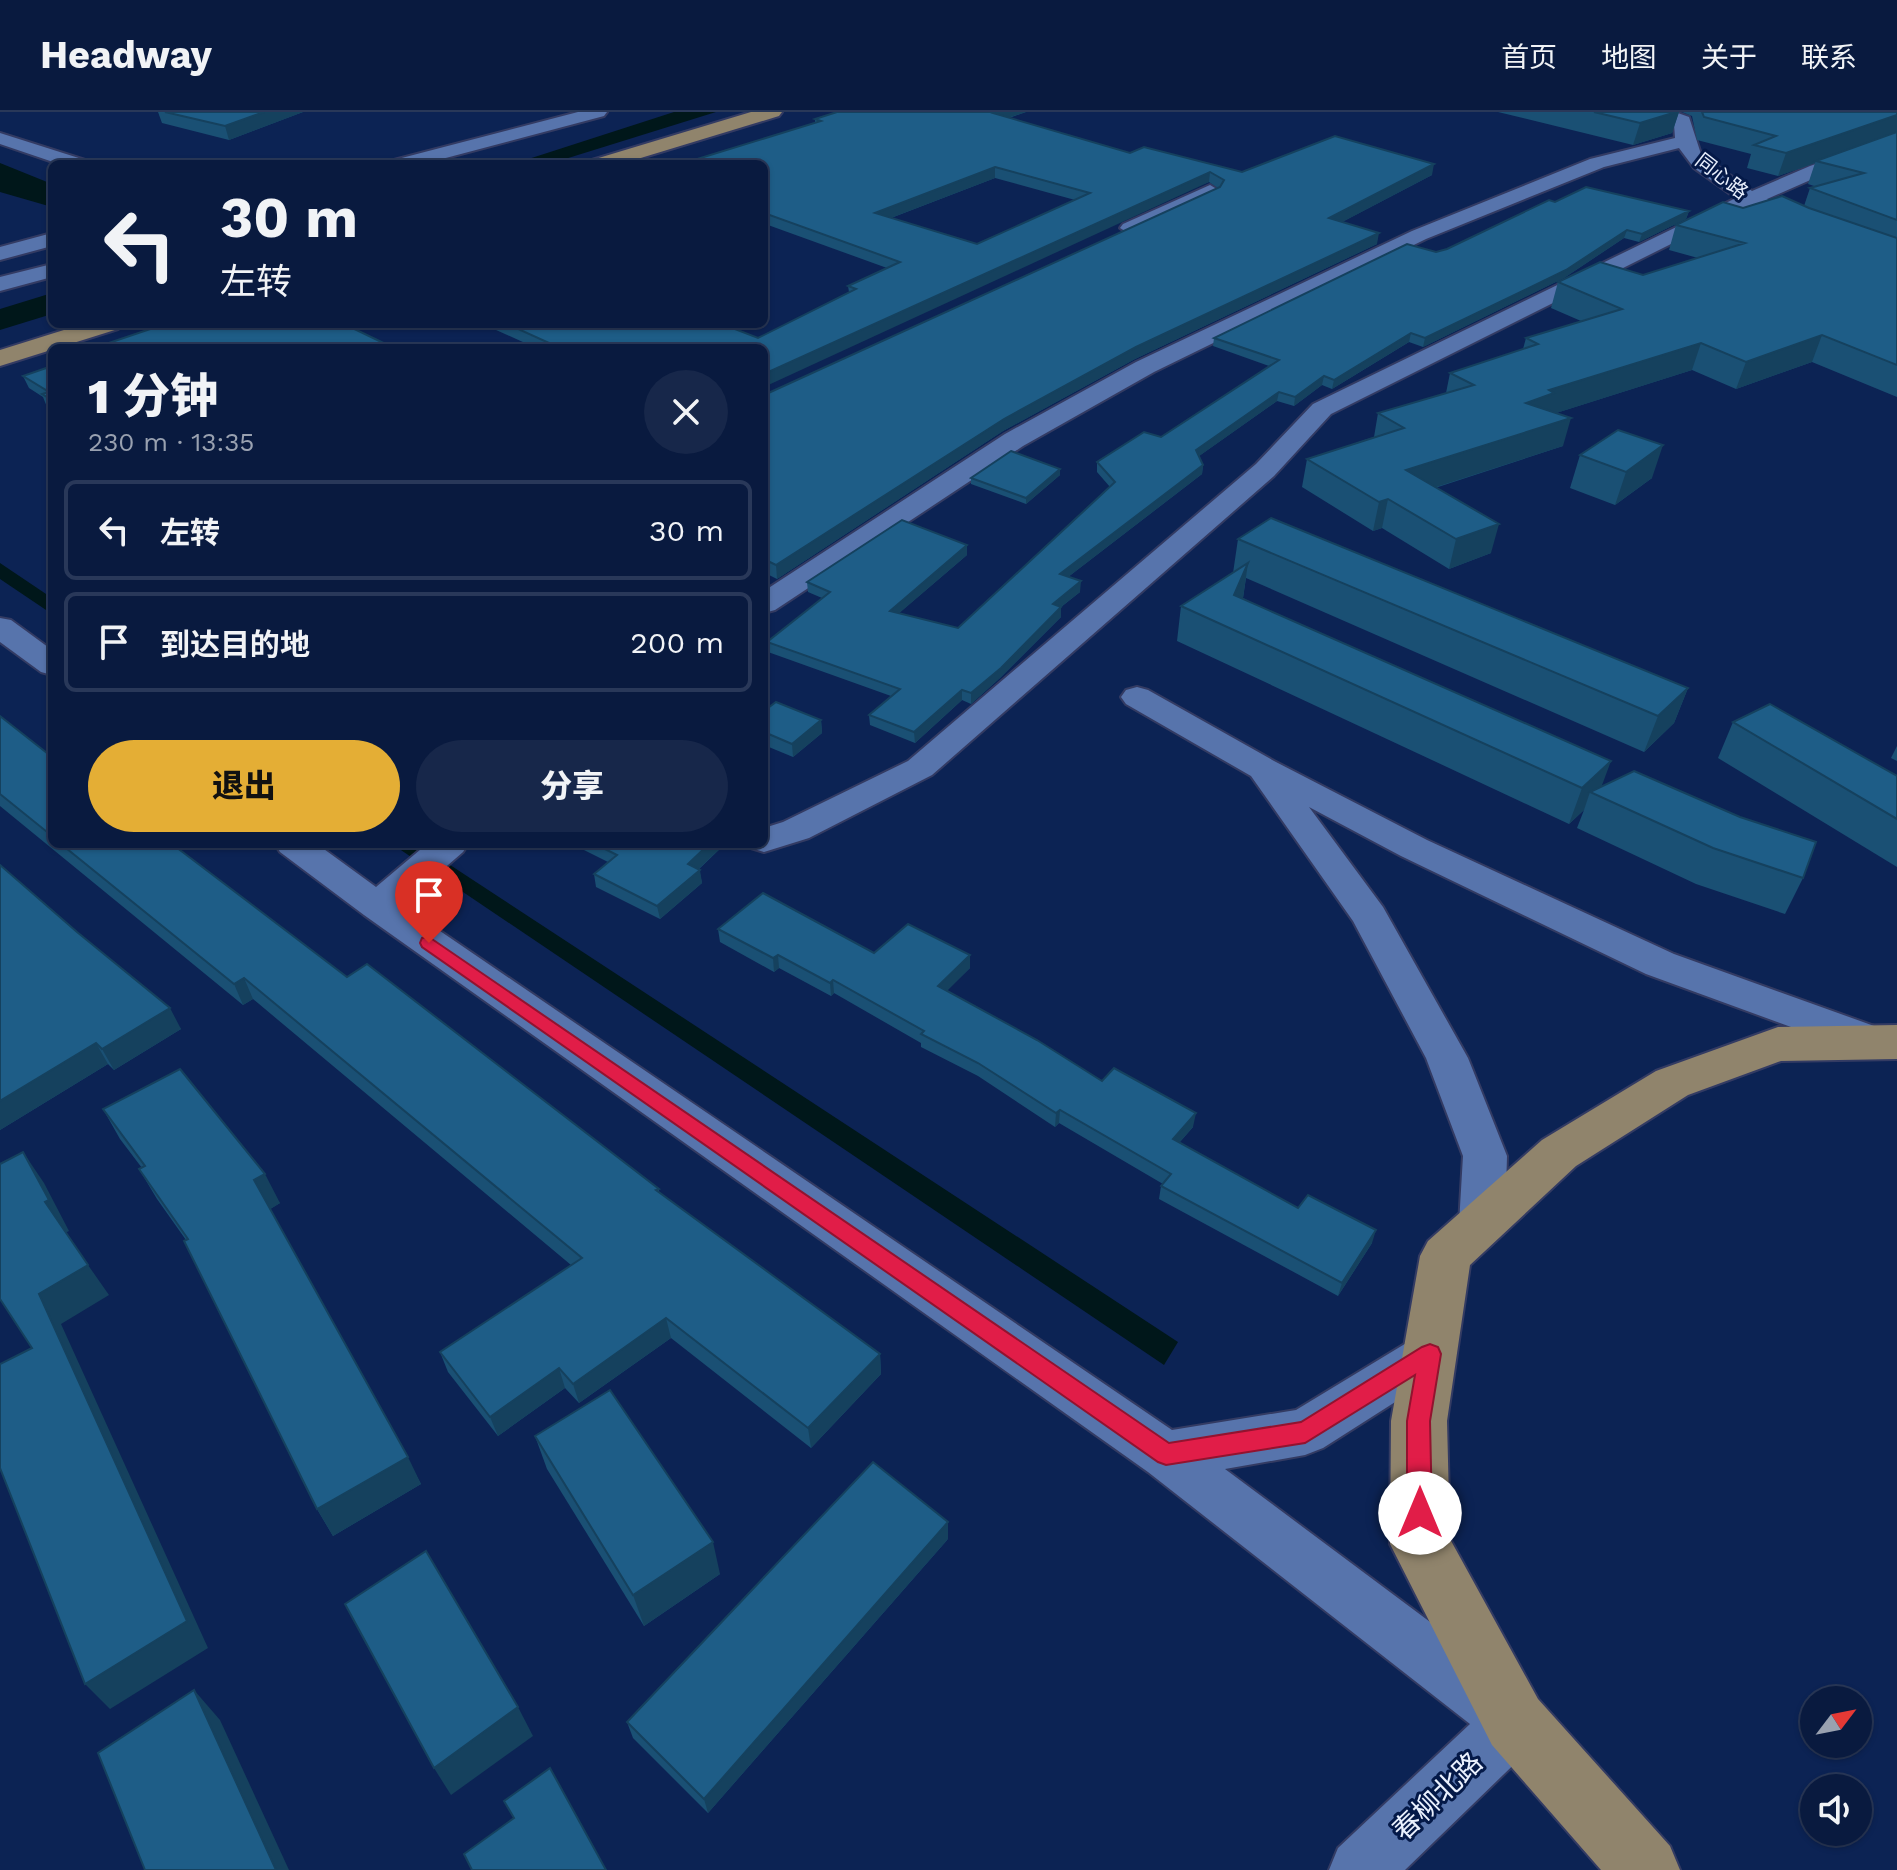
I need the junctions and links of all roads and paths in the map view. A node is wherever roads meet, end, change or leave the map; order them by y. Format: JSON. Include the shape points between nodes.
{"nodes":[{"id":1,"x":598,"y":112,"type":"edge"},
{"id":2,"x":1659,"y":112,"type":"edge"},
{"id":3,"x":1706,"y":112,"type":"edge"},
{"id":4,"x":779,"y":114,"type":"edge"},
{"id":5,"x":1684,"y":131,"type":"junction"},
{"id":6,"x":0,"y":138,"type":"edge"},
{"id":7,"x":1897,"y":142,"type":"edge"},
{"id":8,"x":66,"y":160,"type":"edge"},
{"id":9,"x":416,"y":160,"type":"edge"},
{"id":10,"x":613,"y":160,"type":"edge"},
{"id":11,"x":641,"y":160,"type":"edge"},
{"id":12,"x":1210,"y":191,"type":"edge"},
{"id":13,"x":1750,"y":199,"type":"junction"},
{"id":14,"x":1793,"y":219,"type":"edge"},
{"id":15,"x":1112,"y":237,"type":"edge"},
{"id":16,"x":48,"y":240,"type":"edge"},
{"id":17,"x":0,"y":254,"type":"edge"},
{"id":18,"x":48,"y":271,"type":"edge"},
{"id":19,"x":0,"y":284,"type":"edge"},
{"id":20,"x":59,"y":328,"type":"edge"},
{"id":21,"x":96,"y":328,"type":"edge"},
{"id":22,"x":0,"y":346,"type":"edge"},
{"id":23,"x":0,"y":358,"type":"edge"},
{"id":24,"x":768,"y":601,"type":"edge"},
{"id":25,"x":0,"y":627,"type":"edge"},
{"id":26,"x":48,"y":662,"type":"edge"},
{"id":27,"x":1137,"y":697,"type":"dead end"},
{"id":28,"x":1262,"y":768,"type":"junction"},
{"id":29,"x":768,"y":839,"type":"edge"},
{"id":30,"x":300,"y":848,"type":"edge"},
{"id":31,"x":446,"y":848,"type":"edge"},
{"id":32,"x":386,"y":899,"type":"junction"},
{"id":33,"x":1885,"y":1042,"type":"edge"},
{"id":34,"x":1482,"y":1224,"type":"junction"},
{"id":35,"x":1430,"y":1354,"type":"junction"},
{"id":36,"x":1166,"y":1455,"type":"junction"},
{"id":37,"x":1515,"y":1722,"type":"junction"},
{"id":38,"x":1360,"y":1870,"type":"edge"},
{"id":39,"x":1646,"y":1870,"type":"edge"}],
"edges":[{"from":1,"to":9,"type":"street"},
{"from":2,"to":5,"type":"street","name":"同心路"},
{"from":3,"to":5,"type":"street"},
{"from":4,"to":10,"type":"main road"},
{"from":4,"to":11,"type":"main road"},
{"from":5,"to":13,"type":"street","name":"同心路","via":[[1694,158]]},
{"from":5,"to":24,"type":"street","via":[[1419,235],[1145,367],[1014,440]]},
{"from":6,"to":8,"type":"street"},
{"from":7,"to":13,"type":"street"},
{"from":12,"to":15,"type":"street"},
{"from":13,"to":14,"type":"street","name":"同心路"},
{"from":13,"to":29,"type":"street","via":[[1322,409],[1265,470],[920,768]]},
{"from":16,"to":17,"type":"street"},
{"from":18,"to":19,"type":"street"},
{"from":20,"to":22,"type":"main road"},
{"from":21,"to":23,"type":"main road"},
{"from":25,"to":26,"type":"street"},
{"from":27,"to":28,"type":"street"},
{"from":28,"to":33,"type":"street","via":[[1414,848],[1660,964]]},
{"from":28,"to":34,"type":"street","via":[[1370,916],[1447,1058],[1485,1156]]},
{"from":30,"to":32,"type":"street"},
{"from":31,"to":32,"type":"street"},
{"from":32,"to":36,"type":"street"},
{"from":33,"to":34,"type":"main road","via":[[1778,1044],[1672,1083],[1559,1153]]},
{"from":34,"to":35,"type":"main road","via":[[1446,1256]]},
{"from":35,"to":36,"type":"street","via":[[1305,1432]]},
{"from":35,"to":37,"type":"main road","via":[[1419,1421],[1420,1544]]},
{"from":36,"to":37,"type":"street"},
{"from":37,"to":38,"type":"street","name":"春柳北路"},
{"from":37,"to":39,"type":"main road"}]}
